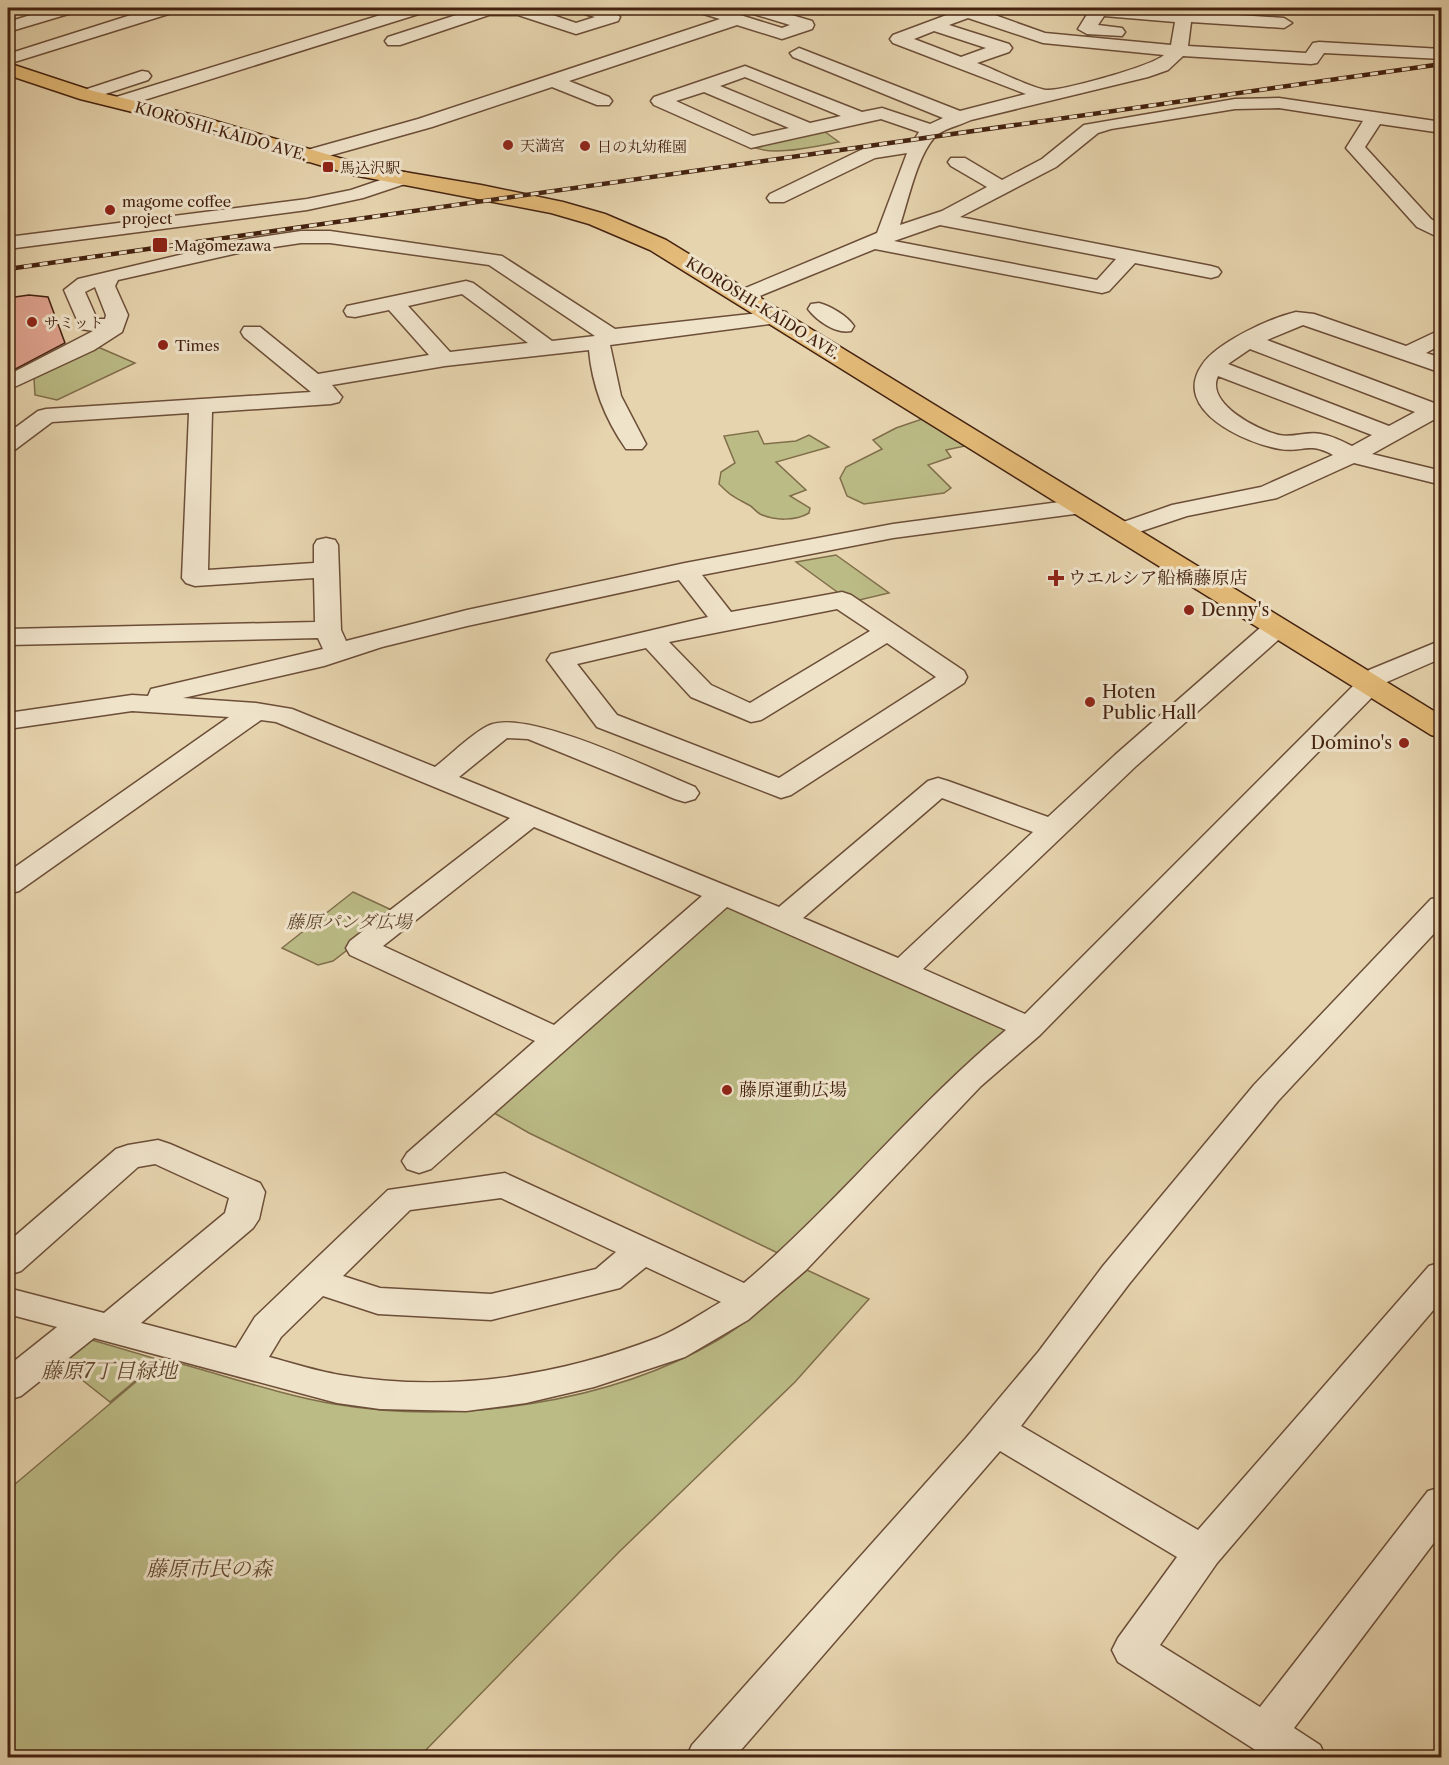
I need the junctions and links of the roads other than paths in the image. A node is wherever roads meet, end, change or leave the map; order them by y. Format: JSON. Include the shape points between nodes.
{"nodes":[{"id":1,"x":69,"y":8,"type":"edge"},
{"id":2,"x":169,"y":8,"type":"edge"},
{"id":3,"x":419,"y":8,"type":"edge"},
{"id":4,"x":584,"y":8,"type":"edge"},
{"id":5,"x":705,"y":8,"type":"edge"},
{"id":6,"x":753,"y":8,"type":"edge"},
{"id":7,"x":526,"y":9,"type":"edge"},
{"id":8,"x":1099,"y":9,"type":"edge"},
{"id":9,"x":962,"y":10,"type":"edge"},
{"id":10,"x":1185,"y":14,"type":"edge"},
{"id":11,"x":737,"y":19,"type":"junction"},
{"id":12,"x":1284,"y":23,"type":"dead end"},
{"id":13,"x":934,"y":26,"type":"junction"},
{"id":14,"x":8,"y":27,"type":"edge"},
{"id":15,"x":394,"y":41,"type":"dead end"},
{"id":16,"x":1181,"y":44,"type":"junction"},
{"id":17,"x":1003,"y":48,"type":"junction"},
{"id":18,"x":799,"y":53,"type":"dead end"},
{"id":19,"x":1020,"y":53,"type":"dead end"},
{"id":20,"x":1442,"y":54,"type":"edge"},
{"id":21,"x":8,"y":59,"type":"edge"},
{"id":22,"x":962,"y":63,"type":"junction"},
{"id":23,"x":8,"y":69,"type":"edge"},
{"id":24,"x":159,"y":71,"type":"dead end"},
{"id":25,"x":553,"y":81,"type":"junction"},
{"id":26,"x":703,"y":85,"type":"junction"},
{"id":27,"x":87,"y":95,"type":"junction"},
{"id":28,"x":1046,"y":96,"type":"junction"},
{"id":29,"x":603,"y":101,"type":"dead end"},
{"id":30,"x":119,"y":102,"type":"junction"},
{"id":31,"x":861,"y":118,"type":"junction"},
{"id":32,"x":960,"y":118,"type":"junction"},
{"id":33,"x":1375,"y":118,"type":"junction"},
{"id":34,"x":1442,"y":128,"type":"edge"},
{"id":35,"x":808,"y":129,"type":"junction"},
{"id":36,"x":925,"y":137,"type":"junction"},
{"id":37,"x":307,"y":156,"type":"junction"},
{"id":38,"x":958,"y":162,"type":"dead end"},
{"id":39,"x":998,"y":167,"type":"dead end"},
{"id":40,"x":1021,"y":177,"type":"junction"},
{"id":41,"x":404,"y":178,"type":"junction"},
{"id":42,"x":1002,"y":188,"type":"junction"},
{"id":43,"x":777,"y":198,"type":"dead end"},
{"id":44,"x":940,"y":219,"type":"junction"},
{"id":45,"x":1442,"y":233,"type":"edge"},
{"id":46,"x":880,"y":240,"type":"junction"},
{"id":47,"x":8,"y":243,"type":"edge"},
{"id":48,"x":1130,"y":256,"type":"junction"},
{"id":49,"x":1210,"y":272,"type":"dead end"},
{"id":50,"x":109,"y":278,"type":"junction"},
{"id":51,"x":743,"y":296,"type":"junction"},
{"id":52,"x":394,"y":303,"type":"junction"},
{"id":53,"x":819,"y":309,"type":"dead end"},
{"id":54,"x":355,"y":311,"type":"dead end"},
{"id":55,"x":778,"y":317,"type":"junction"},
{"id":56,"x":843,"y":326,"type":"dead end"},
{"id":57,"x":114,"y":327,"type":"junction"},
{"id":58,"x":252,"y":332,"type":"dead end"},
{"id":59,"x":1442,"y":335,"type":"edge"},
{"id":60,"x":604,"y":339,"type":"junction"},
{"id":61,"x":1250,"y":341,"type":"junction"},
{"id":62,"x":547,"y":347,"type":"junction"},
{"id":63,"x":1408,"y":354,"type":"junction"},
{"id":64,"x":444,"y":359,"type":"junction"},
{"id":65,"x":1212,"y":366,"type":"junction"},
{"id":66,"x":1442,"y":366,"type":"edge"},
{"id":67,"x":313,"y":382,"type":"junction"},
{"id":68,"x":8,"y":383,"type":"edge"},
{"id":69,"x":201,"y":406,"type":"junction"},
{"id":70,"x":1437,"y":413,"type":"edge"},
{"id":71,"x":1390,"y":434,"type":"junction"},
{"id":72,"x":8,"y":444,"type":"edge"},
{"id":73,"x":634,"y":444,"type":"dead end"},
{"id":74,"x":1352,"y":455,"type":"junction"},
{"id":75,"x":1442,"y":477,"type":"edge"},
{"id":76,"x":1082,"y":506,"type":"junction"},
{"id":77,"x":1121,"y":531,"type":"junction"},
{"id":78,"x":685,"y":571,"type":"junction"},
{"id":79,"x":724,"y":621,"type":"junction"},
{"id":80,"x":1277,"y":627,"type":"junction"},
{"id":81,"x":327,"y":630,"type":"junction"},
{"id":82,"x":888,"y":631,"type":"junction"},
{"id":83,"x":8,"y":637,"type":"edge"},
{"id":84,"x":652,"y":639,"type":"junction"},
{"id":85,"x":1442,"y":648,"type":"edge"},
{"id":86,"x":339,"y":654,"type":"junction"},
{"id":87,"x":1371,"y":684,"type":"junction"},
{"id":88,"x":132,"y":704,"type":"junction"},
{"id":89,"x":256,"y":711,"type":"junction"},
{"id":90,"x":8,"y":721,"type":"edge"},
{"id":91,"x":1442,"y":729,"type":"edge"},
{"id":92,"x":438,"y":779,"type":"junction"},
{"id":93,"x":685,"y":793,"type":"dead end"},
{"id":94,"x":530,"y":816,"type":"junction"},
{"id":95,"x":1053,"y":829,"type":"junction"},
{"id":96,"x":8,"y":885,"type":"edge"},
{"id":97,"x":723,"y":894,"type":"junction"},
{"id":98,"x":1442,"y":906,"type":"edge"},
{"id":99,"x":782,"y":920,"type":"junction"},
{"id":100,"x":902,"y":972,"type":"junction"},
{"id":101,"x":1029,"y":1028,"type":"junction"},
{"id":102,"x":557,"y":1039,"type":"junction"},
{"id":103,"x":419,"y":1161,"type":"dead end"},
{"id":104,"x":642,"y":1250,"type":"junction"},
{"id":105,"x":8,"y":1262,"type":"edge"},
{"id":106,"x":1442,"y":1275,"type":"edge"},
{"id":107,"x":316,"y":1280,"type":"junction"},
{"id":108,"x":748,"y":1300,"type":"junction"},
{"id":109,"x":8,"y":1301,"type":"edge"},
{"id":110,"x":100,"y":1325,"type":"junction"},
{"id":111,"x":246,"y":1364,"type":"junction"},
{"id":112,"x":8,"y":1386,"type":"edge"},
{"id":113,"x":996,"y":1430,"type":"junction"},
{"id":114,"x":1442,"y":1502,"type":"edge"},
{"id":115,"x":1203,"y":1552,"type":"junction"},
{"id":116,"x":1265,"y":1733,"type":"junction"},
{"id":117,"x":707,"y":1758,"type":"edge"},
{"id":118,"x":1305,"y":1758,"type":"edge"}],
"edges":[{"from":1,"to":14,"type":"street"},
{"from":2,"to":21,"type":"street"},
{"from":3,"to":30,"type":"street"},
{"from":4,"to":7,"type":"street","via":[[612,16],[576,29]]},
{"from":5,"to":11,"type":"street"},
{"from":6,"to":11,"type":"street","via":[[806,25],[782,34]]},
{"from":7,"to":15,"type":"street","via":[[487,10]]},
{"from":8,"to":10,"type":"street"},
{"from":8,"to":16,"type":"street","via":[[1087,30]]},
{"from":9,"to":13,"type":"street"},
{"from":9,"to":16,"type":"street","via":[[1025,22],[1043,38]]},
{"from":10,"to":12,"type":"street"},
{"from":10,"to":16,"type":"street"},
{"from":11,"to":25,"type":"street"},
{"from":13,"to":17,"type":"street"},
{"from":13,"to":22,"type":"street","via":[[899,39]]},
{"from":16,"to":20,"type":"street","via":[[1311,59],[1319,47]]},
{"from":16,"to":28,"type":"street","via":[[1157,68]]},
{"from":17,"to":19,"type":"street"},
{"from":17,"to":22,"type":"street"},
{"from":18,"to":32,"type":"street"},
{"from":22,"to":28,"type":"street"},
{"from":23,"to":27,"type":"main road","name":"KIOROSHI-KAIDO AVE."},
{"from":24,"to":27,"type":"street"},
{"from":25,"to":29,"type":"street"},
{"from":25,"to":37,"type":"street"},
{"from":26,"to":31,"type":"street","via":[[744,71]]},
{"from":26,"to":35,"type":"street"},
{"from":26,"to":35,"type":"street","via":[[660,100],[751,142]]},
{"from":27,"to":30,"type":"main road","name":"KIOROSHI-KAIDO AVE."},
{"from":28,"to":32,"type":"street"},
{"from":30,"to":37,"type":"main road","name":"KIOROSHI-KAIDO AVE."},
{"from":31,"to":35,"type":"street"},
{"from":31,"to":36,"type":"street","via":[[882,113]]},
{"from":32,"to":36,"type":"street"},
{"from":33,"to":34,"type":"street"},
{"from":33,"to":40,"type":"street","via":[[1265,103],[1235,104],[1110,124],[1091,129],[1049,164]]},
{"from":33,"to":45,"type":"street","via":[[1356,148],[1424,223]]},
{"from":36,"to":43,"type":"street","via":[[870,153]]},
{"from":36,"to":46,"type":"street"},
{"from":37,"to":41,"type":"main road","name":"KIOROSHI-KAIDO AVE."},
{"from":38,"to":42,"type":"street"},
{"from":39,"to":40,"type":"street"},
{"from":40,"to":42,"type":"street"},
{"from":41,"to":47,"type":"street","via":[[339,200],[104,227]]},
{"from":41,"to":51,"type":"main road","name":"KIOROSHI-KAIDO AVE.","via":[[518,198],[597,219],[658,245]]},
{"from":42,"to":44,"type":"street"},
{"from":44,"to":46,"type":"street"},
{"from":44,"to":48,"type":"street"},
{"from":46,"to":48,"type":"street","via":[[1102,287]]},
{"from":46,"to":51,"type":"street"},
{"from":48,"to":49,"type":"street"},
{"from":50,"to":57,"type":"street","via":[[105,286],[117,315]]},
{"from":50,"to":57,"type":"street","via":[[85,283],[74,290],[89,324]]},
{"from":50,"to":60,"type":"street","via":[[247,245],[330,237],[495,260]]},
{"from":51,"to":55,"type":"main road","name":"KIOROSHI-KAIDO AVE."},
{"from":52,"to":54,"type":"street"},
{"from":52,"to":62,"type":"street","via":[[466,287]]},
{"from":52,"to":64,"type":"street"},
{"from":53,"to":56,"type":"street"},
{"from":55,"to":60,"type":"street"},
{"from":55,"to":76,"type":"main road","name":"KIOROSHI-KAIDO AVE."},
{"from":57,"to":68,"type":"street"},
{"from":58,"to":67,"type":"street"},
{"from":59,"to":63,"type":"street"},
{"from":60,"to":62,"type":"street"},
{"from":60,"to":73,"type":"street","via":[[602,374],[607,394]]},
{"from":61,"to":63,"type":"street","via":[[1296,318]]},
{"from":61,"to":65,"type":"street"},
{"from":61,"to":70,"type":"street"},
{"from":62,"to":64,"type":"street"},
{"from":63,"to":66,"type":"street"},
{"from":64,"to":67,"type":"street"},
{"from":65,"to":71,"type":"street"},
{"from":65,"to":74,"type":"street","via":[[1202,392],[1215,409],[1238,426],[1289,443],[1318,440]]},
{"from":67,"to":69,"type":"street","via":[[332,397]]},
{"from":69,"to":72,"type":"street","via":[[46,416]]},
{"from":69,"to":81,"type":"street","via":[[195,578],[327,558]]},
{"from":70,"to":71,"type":"street"},
{"from":71,"to":74,"type":"street"},
{"from":74,"to":75,"type":"street"},
{"from":74,"to":77,"type":"street","via":[[1268,493],[1181,510]]},
{"from":76,"to":77,"type":"main road","name":"KIOROSHI-KAIDO AVE."},
{"from":76,"to":78,"type":"street","via":[[848,539]]},
{"from":77,"to":80,"type":"main road","name":"KIOROSHI-KAIDO AVE."},
{"from":78,"to":79,"type":"street"},
{"from":78,"to":86,"type":"street","via":[[467,618],[373,641]]},
{"from":79,"to":82,"type":"street","via":[[842,600]]},
{"from":79,"to":84,"type":"street"},
{"from":80,"to":87,"type":"main road","name":"KIOROSHI-KAIDO AVE."},
{"from":80,"to":95,"type":"street"},
{"from":81,"to":83,"type":"street"},
{"from":81,"to":86,"type":"street"},
{"from":82,"to":84,"type":"street","via":[[750,714],[701,691]]},
{"from":82,"to":84,"type":"street","via":[[954,677],[781,789],[608,721],[560,660]]},
{"from":85,"to":87,"type":"street","via":[[1378,676]]},
{"from":86,"to":88,"type":"street"},
{"from":87,"to":91,"type":"main road","name":"KIOROSHI-KAIDO AVE."},
{"from":87,"to":101,"type":"street"},
{"from":88,"to":89,"type":"street"},
{"from":88,"to":90,"type":"street"},
{"from":89,"to":92,"type":"street","via":[[282,715]]},
{"from":89,"to":96,"type":"street"},
{"from":92,"to":93,"type":"street","via":[[499,731],[516,729],[534,732]]},
{"from":92,"to":94,"type":"street"},
{"from":94,"to":97,"type":"street"},
{"from":94,"to":102,"type":"street","via":[[361,948]]},
{"from":95,"to":99,"type":"street","via":[[938,787]]},
{"from":95,"to":100,"type":"street"},
{"from":97,"to":99,"type":"street"},
{"from":97,"to":102,"type":"street"},
{"from":98,"to":113,"type":"street","via":[[1266,1093],[1116,1275]]},
{"from":99,"to":100,"type":"street"},
{"from":100,"to":101,"type":"street"},
{"from":101,"to":108,"type":"street","via":[[969,1078],[793,1261]]},
{"from":102,"to":103,"type":"street"},
{"from":104,"to":107,"type":"street","via":[[607,1278],[491,1307],[378,1301]]},
{"from":104,"to":107,"type":"street","via":[[505,1185],[400,1199]]},
{"from":104,"to":108,"type":"street"},
{"from":105,"to":110,"type":"street","via":[[128,1157],[158,1152],[248,1192],[241,1219]]},
{"from":106,"to":115,"type":"street"},
{"from":107,"to":111,"type":"street","via":[[268,1327]]},
{"from":108,"to":111,"type":"street","via":[[703,1332],[628,1363],[495,1394],[442,1399],[380,1395],[337,1389]]},
{"from":109,"to":110,"type":"street"},
{"from":110,"to":111,"type":"street"},
{"from":110,"to":112,"type":"street"},
{"from":113,"to":115,"type":"street"},
{"from":113,"to":117,"type":"street"},
{"from":114,"to":116,"type":"street"},
{"from":115,"to":116,"type":"street","via":[[1133,1650]]},
{"from":116,"to":118,"type":"street"}]}
